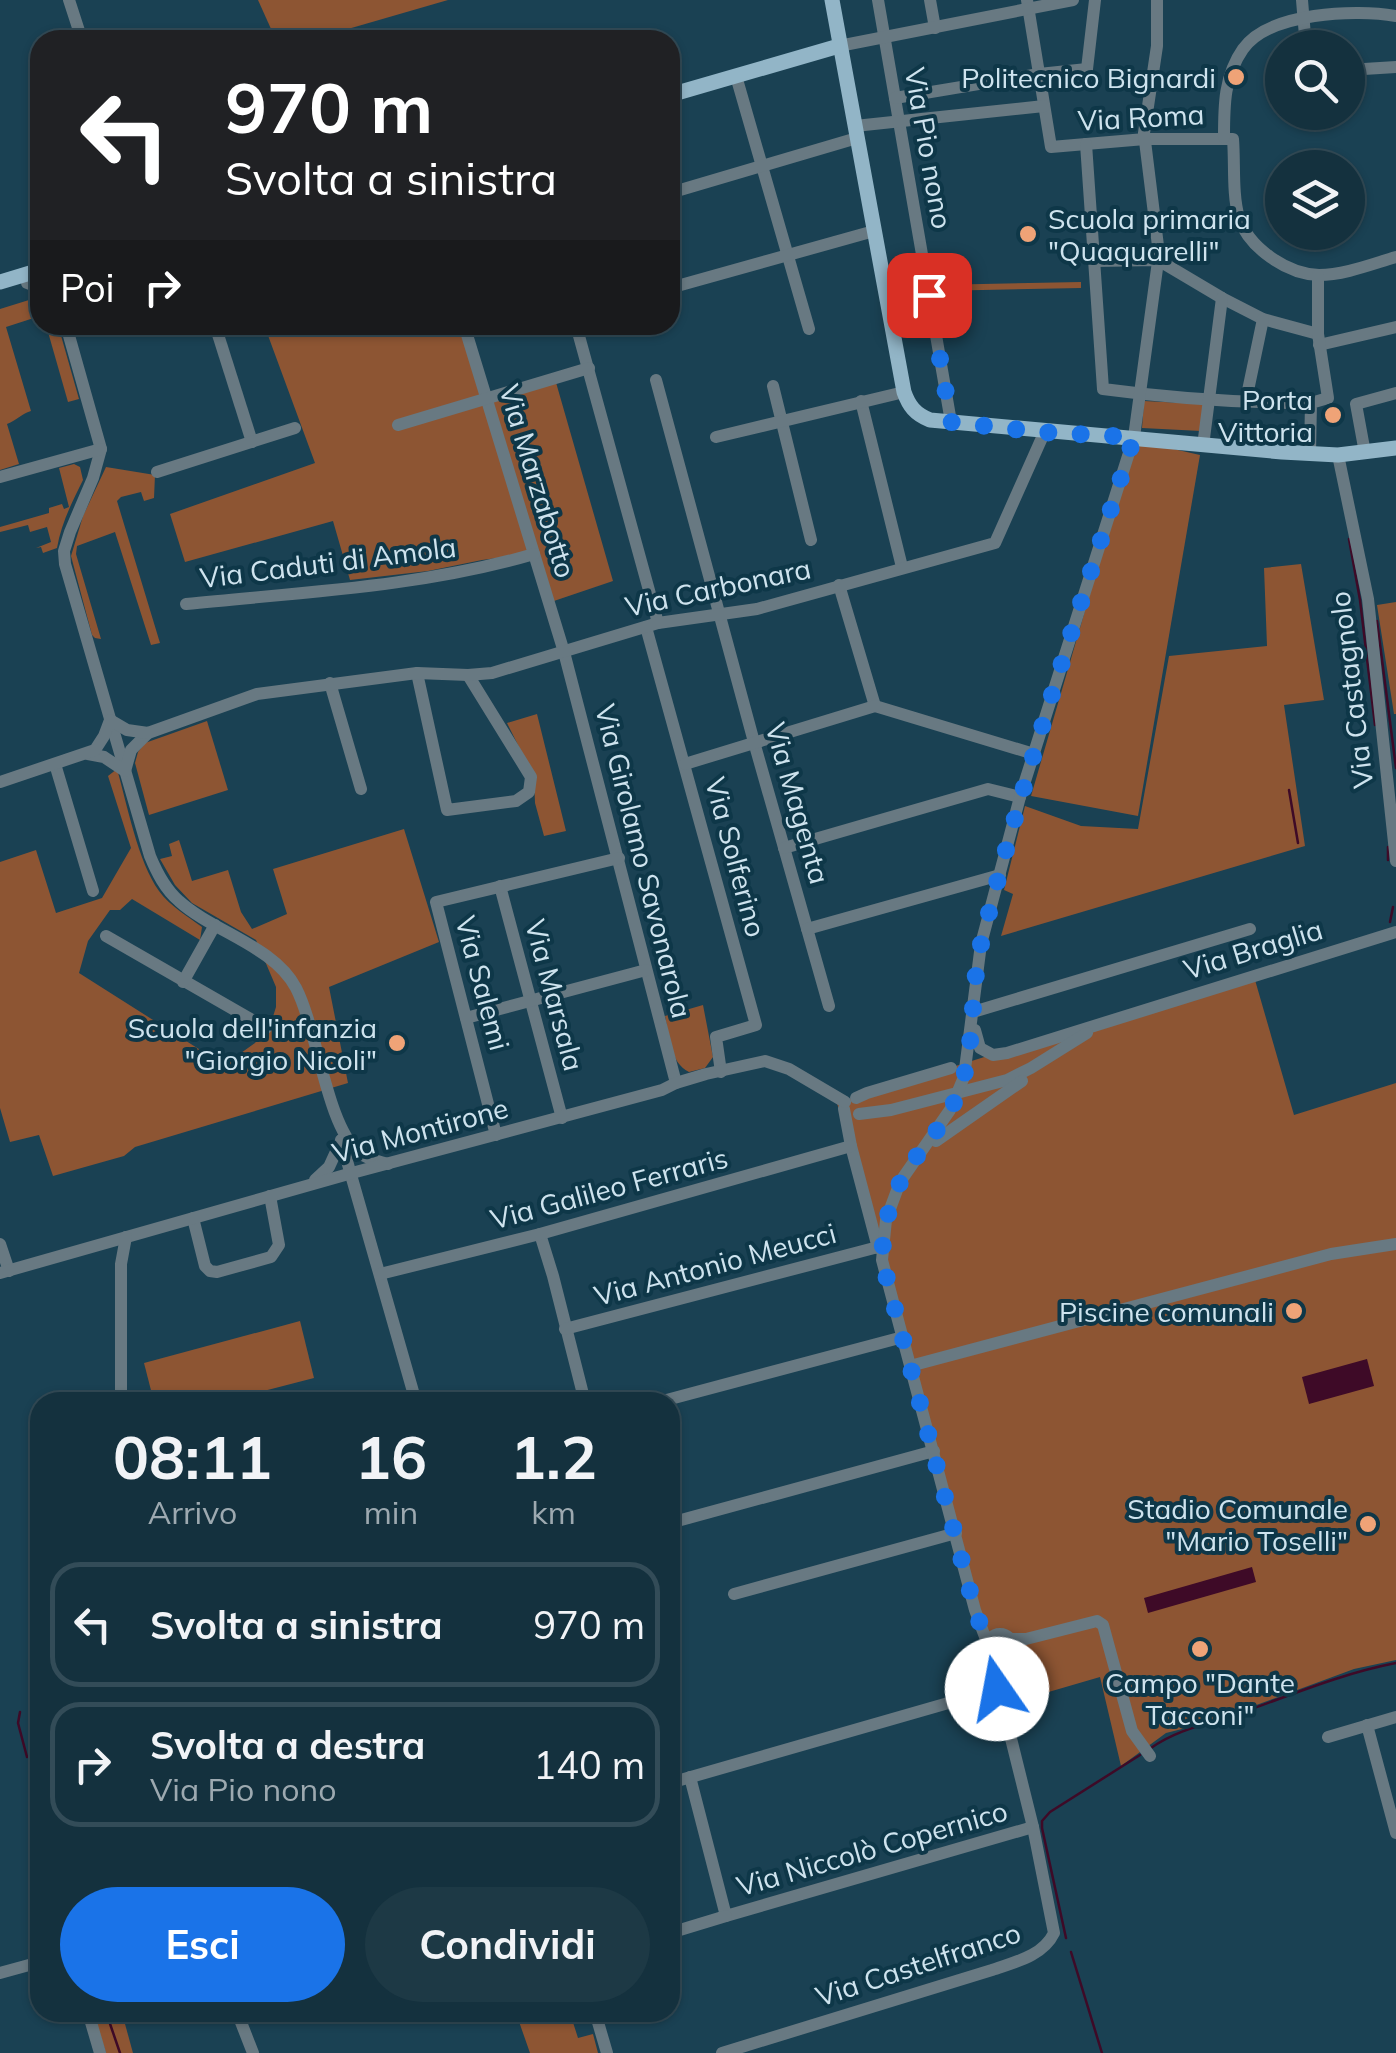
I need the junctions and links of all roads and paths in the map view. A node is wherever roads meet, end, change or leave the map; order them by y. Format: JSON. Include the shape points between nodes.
{"nodes":[{"id":1,"x":70,"y":0,"type":"edge"},
{"id":2,"x":832,"y":0,"type":"edge"},
{"id":3,"x":878,"y":0,"type":"edge"},
{"id":4,"x":930,"y":0,"type":"edge"},
{"id":5,"x":1073,"y":0,"type":"edge"},
{"id":6,"x":1095,"y":0,"type":"edge"},
{"id":7,"x":1156,"y":0,"type":"edge"},
{"id":8,"x":1302,"y":0,"type":"edge"},
{"id":9,"x":1028,"y":5,"type":"edge"},
{"id":10,"x":1396,"y":16,"type":"edge"},
{"id":11,"x":1303,"y":18,"type":"junction"},
{"id":12,"x":935,"y":28,"type":"junction"},
{"id":13,"x":79,"y":30,"type":"edge"},
{"id":14,"x":1304,"y":30,"type":"edge"},
{"id":15,"x":885,"y":38,"type":"junction"},
{"id":16,"x":839,"y":46,"type":"junction"},
{"id":17,"x":1396,"y":67,"type":"edge"},
{"id":18,"x":1365,"y":69,"type":"edge"},
{"id":19,"x":1039,"y":74,"type":"junction"},
{"id":20,"x":736,"y":76,"type":"junction"},
{"id":21,"x":680,"y":92,"type":"edge"},
{"id":22,"x":896,"y":98,"type":"junction"},
{"id":23,"x":1044,"y":106,"type":"junction"},
{"id":24,"x":900,"y":122,"type":"junction"},
{"id":25,"x":856,"y":132,"type":"junction"},
{"id":26,"x":1228,"y":138,"type":"junction"},
{"id":27,"x":1145,"y":139,"type":"junction"},
{"id":28,"x":1086,"y":144,"type":"junction"},
{"id":29,"x":763,"y":168,"type":"junction"},
{"id":30,"x":680,"y":190,"type":"edge"},
{"id":31,"x":874,"y":231,"type":"junction"},
{"id":32,"x":786,"y":256,"type":"junction"},
{"id":33,"x":1396,"y":258,"type":"edge"},
{"id":34,"x":1158,"y":260,"type":"junction"},
{"id":35,"x":1093,"y":261,"type":"junction"},
{"id":36,"x":30,"y":273,"type":"edge"},
{"id":37,"x":1318,"y":275,"type":"junction"},
{"id":38,"x":0,"y":282,"type":"edge"},
{"id":39,"x":30,"y":284,"type":"edge"},
{"id":40,"x":680,"y":284,"type":"edge"},
{"id":41,"x":0,"y":290,"type":"edge"},
{"id":42,"x":929,"y":295,"type":"junction"},
{"id":43,"x":886,"y":296,"type":"junction"},
{"id":44,"x":1222,"y":298,"type":"junction"},
{"id":45,"x":1263,"y":319,"type":"junction"},
{"id":46,"x":1396,"y":327,"type":"edge"},
{"id":47,"x":808,"y":330,"type":"dead end"},
{"id":48,"x":69,"y":335,"type":"edge"},
{"id":49,"x":218,"y":335,"type":"edge"},
{"id":50,"x":467,"y":335,"type":"edge"},
{"id":51,"x":579,"y":335,"type":"edge"},
{"id":52,"x":1318,"y":340,"type":"junction"},
{"id":53,"x":589,"y":368,"type":"junction"},
{"id":54,"x":656,"y":380,"type":"dead end"},
{"id":55,"x":773,"y":386,"type":"dead end"},
{"id":56,"x":904,"y":392,"type":"junction"},
{"id":57,"x":1139,"y":394,"type":"junction"},
{"id":58,"x":1396,"y":394,"type":"edge"},
{"id":59,"x":486,"y":397,"type":"junction"},
{"id":60,"x":1208,"y":398,"type":"junction"},
{"id":61,"x":1246,"y":400,"type":"junction"},
{"id":62,"x":861,"y":401,"type":"junction"},
{"id":63,"x":1311,"y":403,"type":"junction"},
{"id":64,"x":782,"y":421,"type":"junction"},
{"id":65,"x":951,"y":422,"type":"junction"},
{"id":66,"x":398,"y":424,"type":"dead end"},
{"id":67,"x":295,"y":428,"type":"dead end"},
{"id":68,"x":1046,"y":431,"type":"junction"},
{"id":69,"x":716,"y":437,"type":"dead end"},
{"id":70,"x":1134,"y":437,"type":"junction"},
{"id":71,"x":252,"y":442,"type":"junction"},
{"id":72,"x":100,"y":445,"type":"junction"},
{"id":73,"x":1203,"y":446,"type":"junction"},
{"id":74,"x":1396,"y":448,"type":"edge"},
{"id":75,"x":1365,"y":452,"type":"junction"},
{"id":76,"x":1310,"y":454,"type":"junction"},
{"id":77,"x":1338,"y":455,"type":"junction"},
{"id":78,"x":65,"y":458,"type":"junction"},
{"id":79,"x":156,"y":472,"type":"dead end"},
{"id":80,"x":0,"y":478,"type":"edge"},
{"id":81,"x":93,"y":478,"type":"junction"},
{"id":82,"x":811,"y":540,"type":"dead end"},
{"id":83,"x":534,"y":554,"type":"junction"},
{"id":84,"x":902,"y":568,"type":"junction"},
{"id":85,"x":839,"y":585,"type":"junction"},
{"id":86,"x":186,"y":604,"type":"dead end"},
{"id":87,"x":720,"y":614,"type":"junction"},
{"id":88,"x":652,"y":625,"type":"junction"},
{"id":89,"x":564,"y":652,"type":"junction"},
{"id":90,"x":417,"y":673,"type":"junction"},
{"id":91,"x":468,"y":675,"type":"junction"},
{"id":92,"x":330,"y":683,"type":"junction"},
{"id":93,"x":875,"y":706,"type":"junction"},
{"id":94,"x":110,"y":720,"type":"junction"},
{"id":95,"x":142,"y":735,"type":"junction"},
{"id":96,"x":754,"y":742,"type":"junction"},
{"id":97,"x":117,"y":745,"type":"junction"},
{"id":98,"x":94,"y":753,"type":"junction"},
{"id":99,"x":1034,"y":754,"type":"junction"},
{"id":100,"x":55,"y":764,"type":"junction"},
{"id":101,"x":684,"y":764,"type":"junction"},
{"id":102,"x":125,"y":771,"type":"junction"},
{"id":103,"x":1392,"y":778,"type":"edge"},
{"id":104,"x":0,"y":782,"type":"edge"},
{"id":105,"x":361,"y":789,"type":"dead end"},
{"id":106,"x":1020,"y":797,"type":"junction"},
{"id":107,"x":784,"y":848,"type":"junction"},
{"id":108,"x":619,"y":858,"type":"junction"},
{"id":109,"x":1396,"y":861,"type":"edge"},
{"id":110,"x":1000,"y":875,"type":"junction"},
{"id":111,"x":500,"y":886,"type":"junction"},
{"id":112,"x":93,"y":891,"type":"dead end"},
{"id":113,"x":215,"y":925,"type":"junction"},
{"id":114,"x":1250,"y":929,"type":"dead end"},
{"id":115,"x":807,"y":930,"type":"junction"},
{"id":116,"x":1396,"y":932,"type":"edge"},
{"id":117,"x":106,"y":936,"type":"dead end"},
{"id":118,"x":646,"y":970,"type":"junction"},
{"id":119,"x":183,"y":982,"type":"junction"},
{"id":120,"x":532,"y":1002,"type":"junction"},
{"id":121,"x":830,"y":1006,"type":"dead end"},
{"id":122,"x":973,"y":1015,"type":"junction"},
{"id":123,"x":1126,"y":1016,"type":"junction"},
{"id":124,"x":466,"y":1018,"type":"junction"},
{"id":125,"x":266,"y":1028,"type":"dead end"},
{"id":126,"x":951,"y":1068,"type":"dead end"},
{"id":127,"x":722,"y":1072,"type":"junction"},
{"id":128,"x":676,"y":1083,"type":"junction"},
{"id":129,"x":958,"y":1094,"type":"junction"},
{"id":130,"x":853,"y":1105,"type":"junction"},
{"id":131,"x":562,"y":1118,"type":"junction"},
{"id":132,"x":496,"y":1135,"type":"junction"},
{"id":133,"x":343,"y":1137,"type":"junction"},
{"id":134,"x":851,"y":1146,"type":"junction"},
{"id":135,"x":912,"y":1163,"type":"junction"},
{"id":136,"x":388,"y":1164,"type":"junction"},
{"id":137,"x":352,"y":1173,"type":"junction"},
{"id":138,"x":310,"y":1185,"type":"junction"},
{"id":139,"x":270,"y":1196,"type":"junction"},
{"id":140,"x":192,"y":1218,"type":"junction"},
{"id":141,"x":540,"y":1234,"type":"junction"},
{"id":142,"x":126,"y":1237,"type":"junction"},
{"id":143,"x":108,"y":1242,"type":"junction"},
{"id":144,"x":0,"y":1244,"type":"edge"},
{"id":145,"x":1396,"y":1244,"type":"edge"},
{"id":146,"x":880,"y":1253,"type":"junction"},
{"id":147,"x":121,"y":1264,"type":"junction"},
{"id":148,"x":4,"y":1272,"type":"edge"},
{"id":149,"x":380,"y":1274,"type":"junction"},
{"id":150,"x":566,"y":1329,"type":"junction"},
{"id":151,"x":902,"y":1338,"type":"junction"},
{"id":152,"x":910,"y":1366,"type":"junction"},
{"id":153,"x":121,"y":1392,"type":"edge"},
{"id":154,"x":413,"y":1392,"type":"edge"},
{"id":155,"x":582,"y":1392,"type":"edge"},
{"id":156,"x":680,"y":1397,"type":"edge"},
{"id":157,"x":934,"y":1451,"type":"junction"},
{"id":158,"x":680,"y":1520,"type":"edge"},
{"id":159,"x":956,"y":1533,"type":"junction"},
{"id":160,"x":734,"y":1594,"type":"dead end"},
{"id":161,"x":1000,"y":1647,"type":"junction"},
{"id":162,"x":997,"y":1689,"type":"junction"},
{"id":163,"x":1396,"y":1718,"type":"edge"},
{"id":164,"x":1367,"y":1725,"type":"junction"},
{"id":165,"x":1328,"y":1736,"type":"dead end"},
{"id":166,"x":1147,"y":1751,"type":"dead end"},
{"id":167,"x":690,"y":1777,"type":"junction"},
{"id":168,"x":680,"y":1780,"type":"edge"},
{"id":169,"x":1032,"y":1827,"type":"junction"},
{"id":170,"x":1396,"y":1833,"type":"edge"},
{"id":171,"x":726,"y":1916,"type":"junction"},
{"id":172,"x":680,"y":1930,"type":"edge"},
{"id":173,"x":30,"y":1965,"type":"edge"},
{"id":174,"x":0,"y":1973,"type":"edge"},
{"id":175,"x":91,"y":2022,"type":"edge"},
{"id":176,"x":241,"y":2022,"type":"edge"},
{"id":177,"x":597,"y":2022,"type":"edge"},
{"id":178,"x":100,"y":2053,"type":"edge"},
{"id":179,"x":252,"y":2053,"type":"edge"},
{"id":180,"x":607,"y":2053,"type":"edge"},
{"id":181,"x":722,"y":2053,"type":"edge"}],
"edges":[{"from":1,"to":13,"type":"street"},
{"from":2,"to":16,"type":"main road"},
{"from":3,"to":15,"type":"street","name":"Via Pio nono"},
{"from":4,"to":12,"type":"street"},
{"from":5,"to":9,"type":"street"},
{"from":6,"to":19,"type":"street","via":[[1087,69]]},
{"from":7,"to":27,"type":"street","name":"Via Castelfranco"},
{"from":8,"to":11,"type":"street"},
{"from":9,"to":12,"type":"street"},
{"from":9,"to":19,"type":"street"},
{"from":10,"to":11,"type":"street"},
{"from":11,"to":14,"type":"street"},
{"from":11,"to":26,"type":"street","via":[[1260,33],[1244,48],[1224,96]]},
{"from":12,"to":15,"type":"street"},
{"from":15,"to":16,"type":"street"},
{"from":15,"to":22,"type":"street","name":"Via Pio nono"},
{"from":16,"to":20,"type":"main road"},
{"from":16,"to":25,"type":"main road"},
{"from":17,"to":18,"type":"street"},
{"from":19,"to":22,"type":"street"},
{"from":19,"to":23,"type":"street"},
{"from":20,"to":21,"type":"main road"},
{"from":20,"to":29,"type":"street"},
{"from":22,"to":24,"type":"street","name":"Via Pio nono"},
{"from":23,"to":24,"type":"street"},
{"from":23,"to":28,"type":"street","name":"Via Roma","via":[[1051,148]]},
{"from":24,"to":25,"type":"street"},
{"from":24,"to":42,"type":"street","name":"Via Pio nono"},
{"from":25,"to":29,"type":"street"},
{"from":25,"to":31,"type":"main road"},
{"from":26,"to":27,"type":"street","name":"Via Roma"},
{"from":26,"to":37,"type":"street","via":[[1238,213],[1248,236],[1262,251]]},
{"from":27,"to":28,"type":"street","name":"Via Roma"},
{"from":27,"to":34,"type":"street","name":"Via Castelfranco"},
{"from":28,"to":35,"type":"street"},
{"from":29,"to":30,"type":"street"},
{"from":29,"to":32,"type":"street"},
{"from":31,"to":32,"type":"street"},
{"from":31,"to":43,"type":"main road"},
{"from":32,"to":40,"type":"street"},
{"from":32,"to":47,"type":"street"},
{"from":33,"to":37,"type":"street"},
{"from":34,"to":35,"type":"street"},
{"from":34,"to":44,"type":"street"},
{"from":34,"to":57,"type":"street","name":"Via Castelfranco"},
{"from":35,"to":57,"type":"street","via":[[1104,389]]},
{"from":36,"to":38,"type":"main road"},
{"from":37,"to":52,"type":"street"},
{"from":39,"to":41,"type":"main road"},
{"from":42,"to":43,"type":"street"},
{"from":42,"to":65,"type":"street","name":"Via Pio nono"},
{"from":43,"to":56,"type":"main road"},
{"from":44,"to":45,"type":"street"},
{"from":44,"to":60,"type":"street"},
{"from":45,"to":52,"type":"street"},
{"from":45,"to":61,"type":"street"},
{"from":46,"to":52,"type":"street"},
{"from":48,"to":72,"type":"street"},
{"from":49,"to":71,"type":"street"},
{"from":50,"to":59,"type":"street","name":"Via Marzabotto"},
{"from":51,"to":53,"type":"street","name":"Via Solferino"},
{"from":52,"to":63,"type":"street","via":[[1328,398]]},
{"from":53,"to":59,"type":"street"},
{"from":53,"to":88,"type":"street","name":"Via Solferino"},
{"from":54,"to":87,"type":"street","name":"Via Magenta"},
{"from":55,"to":64,"type":"street"},
{"from":56,"to":62,"type":"street"},
{"from":56,"to":65,"type":"main road","via":[[918,415]]},
{"from":57,"to":60,"type":"street"},
{"from":57,"to":70,"type":"street","name":"Via Castelfranco"},
{"from":58,"to":75,"type":"street","via":[[1356,404]]},
{"from":59,"to":66,"type":"street"},
{"from":59,"to":83,"type":"street","name":"Via Marzabotto"},
{"from":60,"to":61,"type":"street"},
{"from":60,"to":73,"type":"street"},
{"from":61,"to":63,"type":"street"},
{"from":62,"to":64,"type":"street"},
{"from":62,"to":84,"type":"street"},
{"from":63,"to":76,"type":"street"},
{"from":64,"to":69,"type":"street"},
{"from":64,"to":82,"type":"street"},
{"from":65,"to":68,"type":"main road"},
{"from":67,"to":71,"type":"street"},
{"from":68,"to":70,"type":"main road"},
{"from":68,"to":84,"type":"street","name":"Via Carbonara","via":[[995,544]]},
{"from":70,"to":73,"type":"main road"},
{"from":70,"to":99,"type":"street","name":"Via Castelfranco"},
{"from":71,"to":79,"type":"street"},
{"from":72,"to":78,"type":"street"},
{"from":72,"to":81,"type":"street"},
{"from":73,"to":76,"type":"main road"},
{"from":74,"to":75,"type":"main road"},
{"from":75,"to":77,"type":"main road"},
{"from":76,"to":77,"type":"main road"},
{"from":77,"to":103,"type":"street","name":"Via Castagnolo","via":[[1368,599]]},
{"from":78,"to":80,"type":"street"},
{"from":78,"to":81,"type":"street","via":[[84,462]]},
{"from":81,"to":94,"type":"street","via":[[64,550]]},
{"from":83,"to":86,"type":"street","name":"Via Caduti di Amola","via":[[359,589]]},
{"from":83,"to":89,"type":"street","name":"Via Marzabotto"},
{"from":84,"to":85,"type":"street","name":"Via Carbonara"},
{"from":85,"to":87,"type":"street","name":"Via Carbonara"},
{"from":85,"to":93,"type":"street"},
{"from":87,"to":88,"type":"street","name":"Via Carbonara"},
{"from":87,"to":96,"type":"street","name":"Via Magenta"},
{"from":88,"to":89,"type":"street","name":"Via Carbonara"},
{"from":88,"to":101,"type":"street","name":"Via Solferino"},
{"from":89,"to":91,"type":"street","name":"Via Carbonara"},
{"from":89,"to":108,"type":"street","name":"Via Girolamo Savonarola"},
{"from":90,"to":91,"type":"street","name":"Via Carbonara"},
{"from":90,"to":91,"type":"street","via":[[447,810],[516,801],[529,792],[530,777]]},
{"from":90,"to":92,"type":"street","name":"Via Carbonara"},
{"from":92,"to":95,"type":"street","name":"Via Carbonara","via":[[257,694]]},
{"from":92,"to":105,"type":"street"},
{"from":93,"to":96,"type":"street"},
{"from":93,"to":99,"type":"street"},
{"from":94,"to":95,"type":"street"},
{"from":94,"to":97,"type":"street"},
{"from":94,"to":98,"type":"street"},
{"from":95,"to":97,"type":"street","name":"Via Carbonara"},
{"from":95,"to":102,"type":"street"},
{"from":96,"to":101,"type":"street"},
{"from":96,"to":107,"type":"street","name":"Via Magenta"},
{"from":97,"to":98,"type":"street","name":"Via Carbonara"},
{"from":97,"to":102,"type":"street"},
{"from":98,"to":100,"type":"street","name":"Via Carbonara"},
{"from":98,"to":102,"type":"street"},
{"from":99,"to":106,"type":"street","name":"Via Castelfranco"},
{"from":100,"to":104,"type":"street","name":"Via Carbonara"},
{"from":100,"to":112,"type":"street"},
{"from":101,"to":127,"type":"street","name":"Via Solferino","via":[[756,1025],[716,1037]]},
{"from":102,"to":113,"type":"street","via":[[158,874],[179,901]]},
{"from":103,"to":109,"type":"street","name":"Via Castagnolo"},
{"from":106,"to":107,"type":"street","via":[[988,788]]},
{"from":106,"to":110,"type":"street","name":"Via Castelfranco"},
{"from":107,"to":115,"type":"street","name":"Via Magenta"},
{"from":108,"to":111,"type":"street"},
{"from":108,"to":118,"type":"street","name":"Via Girolamo Savonarola"},
{"from":110,"to":115,"type":"street"},
{"from":110,"to":122,"type":"street","name":"Via Castelfranco","via":[[981,944]]},
{"from":111,"to":120,"type":"street","name":"Via Marsala"},
{"from":111,"to":124,"type":"street","name":"Via Salemi","via":[[436,902]]},
{"from":113,"to":119,"type":"street"},
{"from":113,"to":133,"type":"street","via":[[281,968],[294,984]]},
{"from":114,"to":122,"type":"street"},
{"from":115,"to":121,"type":"street","name":"Via Magenta"},
{"from":116,"to":123,"type":"street","name":"Via Braglia"},
{"from":117,"to":119,"type":"street"},
{"from":118,"to":120,"type":"street"},
{"from":118,"to":128,"type":"street","name":"Via Girolamo Savonarola"},
{"from":119,"to":125,"type":"street"},
{"from":120,"to":124,"type":"street"},
{"from":120,"to":131,"type":"street","name":"Via Marsala"},
{"from":122,"to":123,"type":"street","name":"Via Braglia","via":[[980,1048],[992,1054]]},
{"from":122,"to":129,"type":"street","name":"Via Castelfranco"},
{"from":123,"to":129,"type":"street","name":"Via Braglia","via":[[1019,1074]]},
{"from":123,"to":135,"type":"street","name":"Via Castelfranco","via":[[993,1098]]},
{"from":124,"to":132,"type":"street","name":"Via Salemi"},
{"from":126,"to":130,"type":"street","via":[[867,1092]]},
{"from":127,"to":128,"type":"street","name":"Via Montirone"},
{"from":127,"to":130,"type":"street","name":"Via Montirone","via":[[779,1064]]},
{"from":128,"to":131,"type":"street","name":"Via Montirone"},
{"from":129,"to":130,"type":"street","name":"Via Montirone","via":[[911,1105]]},
{"from":129,"to":135,"type":"street","name":"Via Castelfranco"},
{"from":130,"to":134,"type":"street","name":"Via Castelfranco"},
{"from":131,"to":132,"type":"street","name":"Via Montirone"},
{"from":132,"to":136,"type":"street","name":"Via Montirone"},
{"from":133,"to":136,"type":"street","via":[[360,1154]]},
{"from":133,"to":137,"type":"street"},
{"from":133,"to":138,"type":"street","via":[[329,1167]]},
{"from":134,"to":141,"type":"street","name":"Via Galileo Ferraris"},
{"from":134,"to":146,"type":"street","name":"Via Castelfranco"},
{"from":135,"to":146,"type":"street","name":"Via Castelfranco","via":[[886,1220]]},
{"from":136,"to":137,"type":"street","name":"Via Montirone"},
{"from":137,"to":138,"type":"street","name":"Via Montirone"},
{"from":137,"to":149,"type":"street"},
{"from":138,"to":139,"type":"street","name":"Via Montirone"},
{"from":139,"to":140,"type":"street","name":"Via Montirone"},
{"from":139,"to":140,"type":"street","via":[[279,1246],[271,1257],[210,1272]]},
{"from":140,"to":142,"type":"street","name":"Via Montirone"},
{"from":141,"to":149,"type":"street","name":"Via Galileo Ferraris"},
{"from":141,"to":150,"type":"street"},
{"from":142,"to":143,"type":"street","name":"Via Montirone"},
{"from":142,"to":147,"type":"street"},
{"from":143,"to":147,"type":"street"},
{"from":143,"to":148,"type":"street","name":"Via Montirone"},
{"from":144,"to":148,"type":"street"},
{"from":145,"to":152,"type":"street","via":[[1331,1254]]},
{"from":146,"to":150,"type":"street","name":"Via Antonio Meucci"},
{"from":146,"to":151,"type":"street","name":"Via Castelfranco"},
{"from":147,"to":153,"type":"street"},
{"from":149,"to":154,"type":"street"},
{"from":150,"to":155,"type":"street"},
{"from":151,"to":152,"type":"street","name":"Via Castelfranco"},
{"from":151,"to":156,"type":"street"},
{"from":152,"to":157,"type":"street","name":"Via Castelfranco"},
{"from":157,"to":158,"type":"street"},
{"from":157,"to":159,"type":"street","name":"Via Castelfranco"},
{"from":159,"to":160,"type":"street"},
{"from":159,"to":161,"type":"street","name":"Via Castelfranco","via":[[975,1610]]},
{"from":161,"to":162,"type":"street","name":"Via Castelfranco"},
{"from":161,"to":166,"type":"street","via":[[1097,1621],[1103,1625],[1132,1731]]},
{"from":162,"to":167,"type":"street"},
{"from":162,"to":169,"type":"street","name":"Via Castelfranco"},
{"from":163,"to":164,"type":"street"},
{"from":164,"to":165,"type":"street"},
{"from":164,"to":170,"type":"street"},
{"from":167,"to":168,"type":"street"},
{"from":167,"to":171,"type":"street","name":"Via Niccolò Copernico"},
{"from":169,"to":171,"type":"street","name":"Via Niccolò Copernico"},
{"from":169,"to":181,"type":"street","name":"Via Castelfranco","via":[[1054,1932],[1048,1945],[1014,1962]]},
{"from":171,"to":172,"type":"street","name":"Via Niccolò Copernico"},
{"from":173,"to":174,"type":"street"},
{"from":175,"to":178,"type":"street"},
{"from":176,"to":179,"type":"street"},
{"from":177,"to":180,"type":"street"}]}
